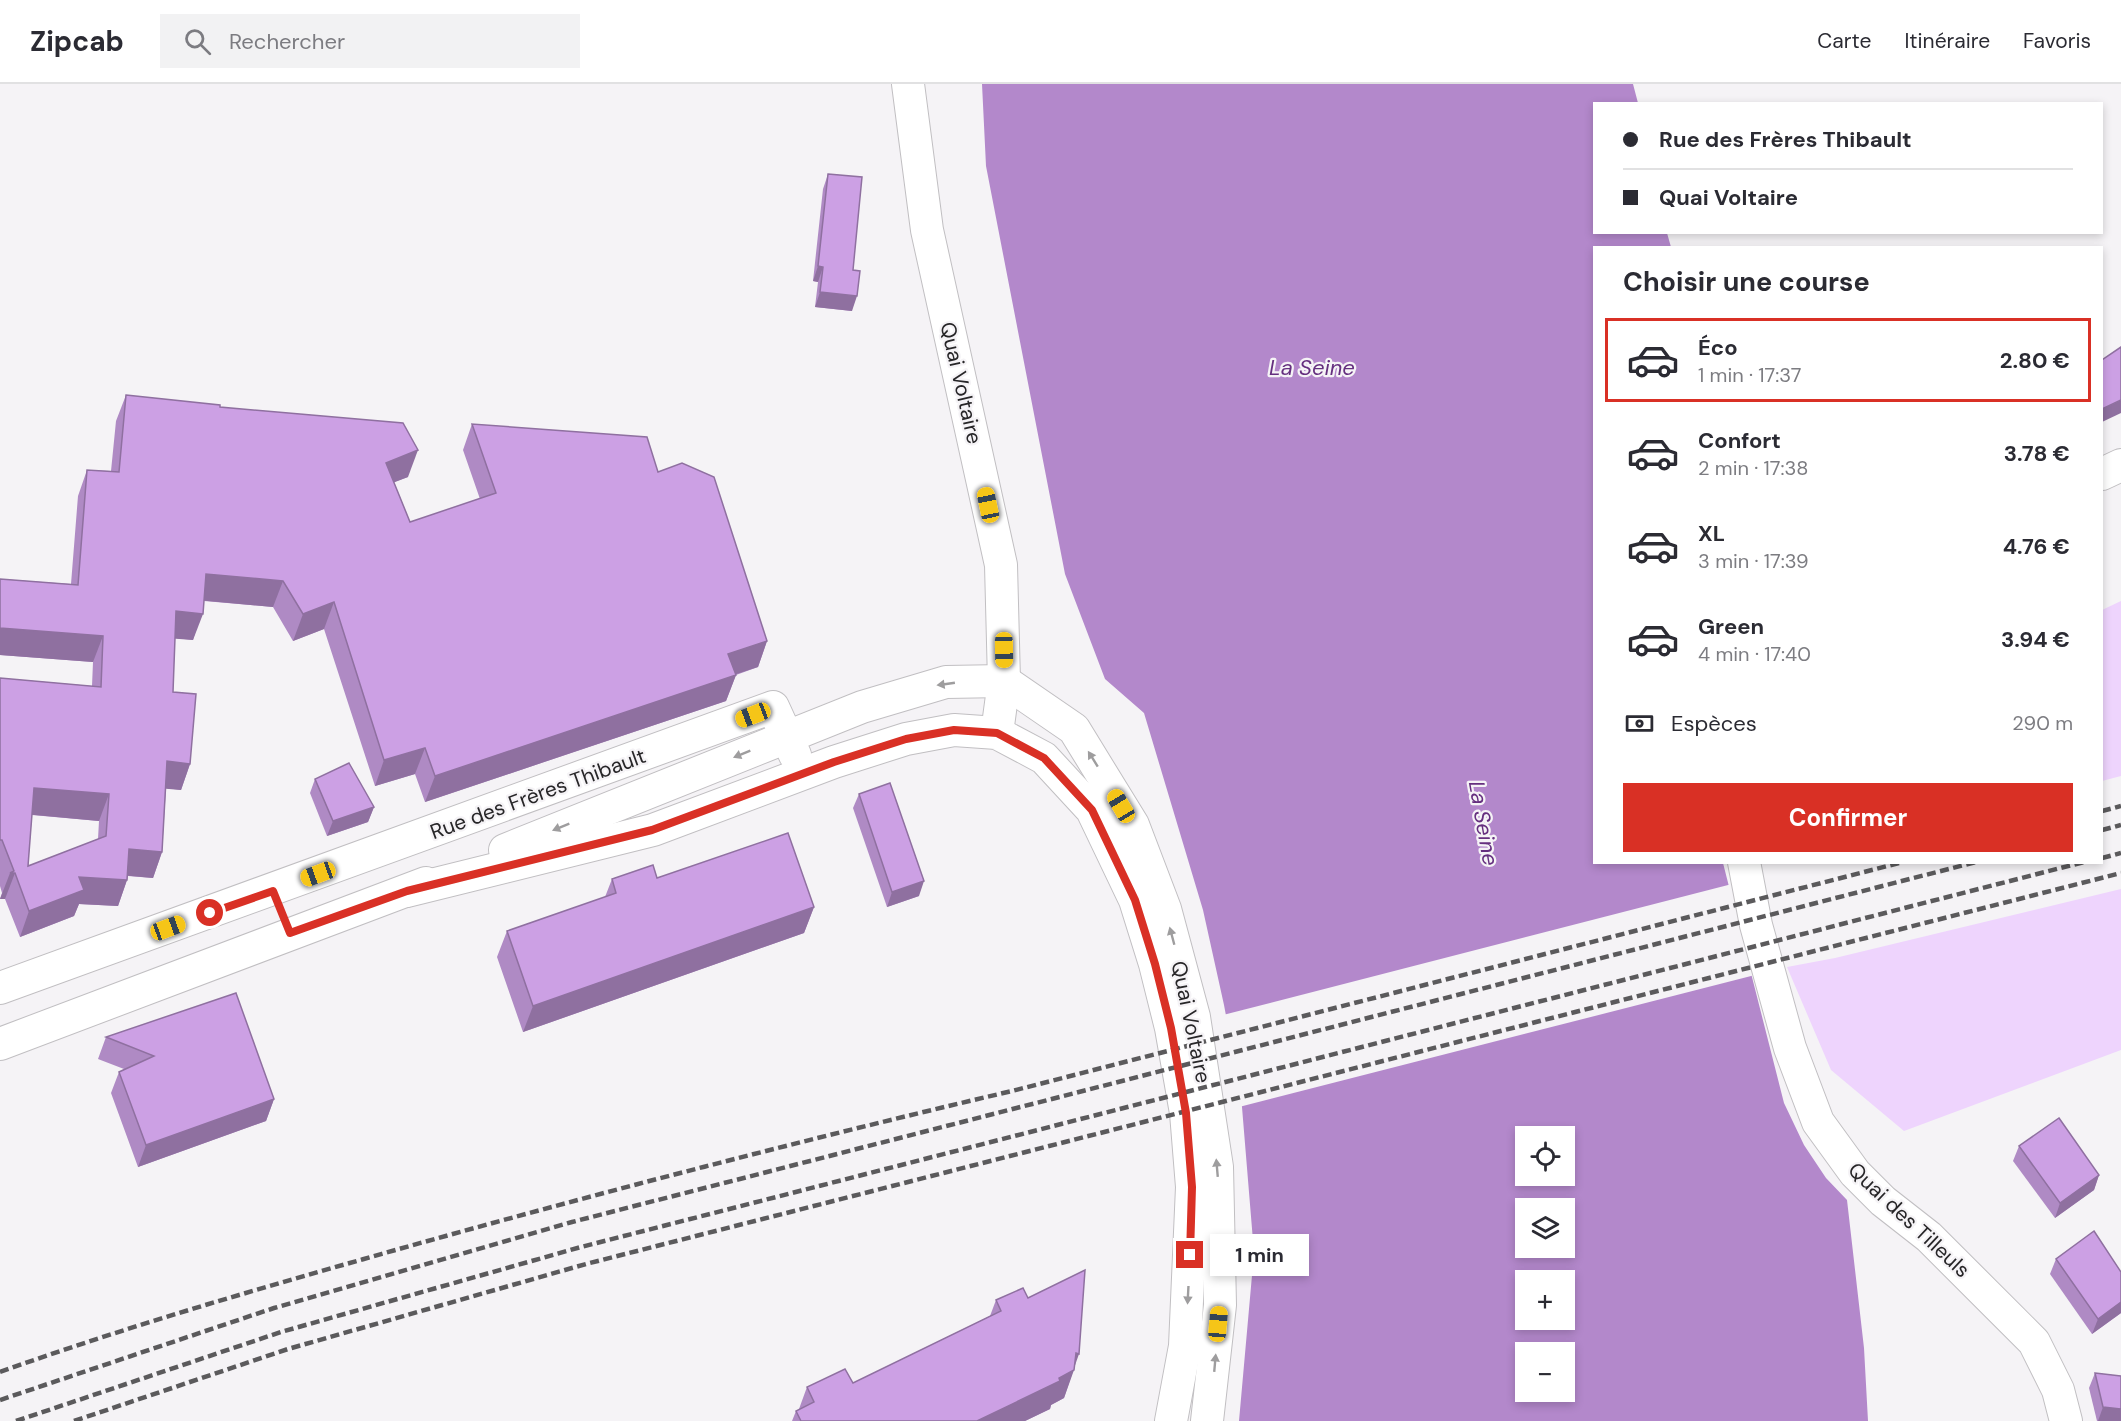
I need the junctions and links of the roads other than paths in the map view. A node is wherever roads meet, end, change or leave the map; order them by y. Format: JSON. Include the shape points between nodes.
{"nodes":[{"id":1,"x":908,"y":84,"type":"edge"},
{"id":2,"x":2121,"y":465,"type":"edge"},
{"id":3,"x":2103,"y":474,"type":"edge"},
{"id":4,"x":1004,"y":681,"type":"junction"},
{"id":5,"x":997,"y":733,"type":"junction"},
{"id":6,"x":787,"y":736,"type":"junction"},
{"id":7,"x":803,"y":775,"type":"junction"},
{"id":8,"x":1744,"y":864,"type":"edge"},
{"id":9,"x":273,"y":891,"type":"junction"},
{"id":10,"x":407,"y":891,"type":"junction"},
{"id":11,"x":290,"y":933,"type":"junction"},
{"id":12,"x":0,"y":988,"type":"edge"},
{"id":13,"x":0,"y":1044,"type":"edge"},
{"id":14,"x":1171,"y":1421,"type":"edge"},
{"id":15,"x":1207,"y":1421,"type":"edge"},
{"id":16,"x":2066,"y":1421,"type":"edge"}],
"edges":[{"from":1,"to":4,"type":"street","name":"Quai Voltaire","via":[[927,230],[1001,565]]},
{"from":2,"to":3,"type":"street"},
{"from":4,"to":5,"type":"street","name":"Quai Voltaire"},
{"from":4,"to":6,"type":"street","name":"Rue des Frères Thibault","one_way":true,"via":[[945,682],[862,707]]},
{"from":15,"to":4,"type":"street","name":"Quai Voltaire","one_way":true,"via":[[1220,1305],[1217,1167],[1194,1017],[1165,909],[1132,825],[1074,729]]},
{"from":5,"to":7,"type":"street","name":"Rue des Frères Thibault","via":[[954,730],[906,739]]},
{"from":5,"to":14,"type":"street","name":"Quai Voltaire","one_way":true,"via":[[1044,758],[1092,810],[1135,900],[1158,975],[1186,1113],[1192,1187],[1185,1346]]},
{"from":6,"to":7,"type":"street","name":"Rue des Frères Thibault"},
{"from":6,"to":9,"type":"street","name":"Rue des Frères Thibault","via":[[773,707]]},
{"from":6,"to":10,"type":"street","name":"Rue des Frères Thibault","one_way":true},
{"from":7,"to":10,"type":"street","name":"Rue des Frères Thibault","via":[[652,830]]},
{"from":8,"to":16,"type":"street","name":"Quai des Tilleuls","via":[[1756,925],[1790,1048],[1818,1122],[1855,1173],[1929,1237],[2034,1342],[2058,1390]]},
{"from":9,"to":11,"type":"street"},
{"from":9,"to":12,"type":"street","name":"Rue des Frères Thibault"},
{"from":10,"to":11,"type":"street","name":"Rue des Frères Thibault"},
{"from":11,"to":13,"type":"street","name":"Rue des Frères Thibault"}]}
